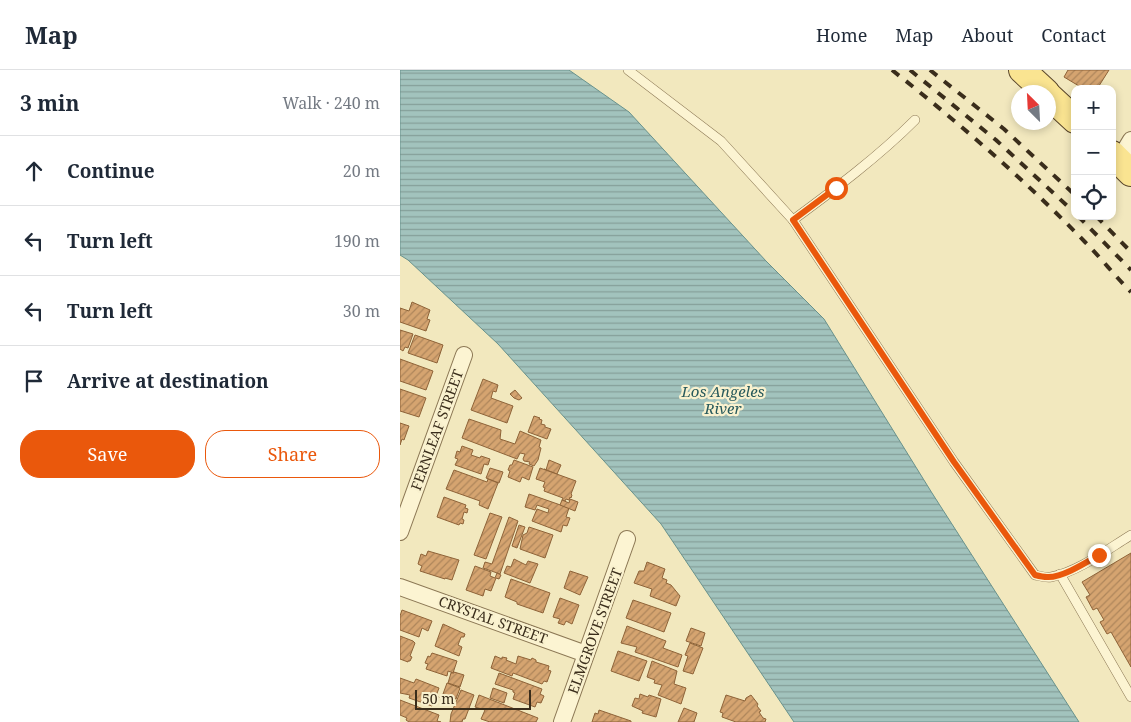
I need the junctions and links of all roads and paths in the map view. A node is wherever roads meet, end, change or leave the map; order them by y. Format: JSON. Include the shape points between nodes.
{"nodes":[{"id":1,"x":628,"y":70,"type":"edge"},
{"id":2,"x":1022,"y":70,"type":"edge"},
{"id":3,"x":1038,"y":85,"type":"edge"},
{"id":4,"x":1056,"y":102,"type":"edge"},
{"id":5,"x":1071,"y":116,"type":"edge"},
{"id":6,"x":915,"y":120,"type":"dead end"},
{"id":7,"x":793,"y":220,"type":"junction"},
{"id":8,"x":464,"y":355,"type":"dead end"},
{"id":9,"x":400,"y":532,"type":"edge"},
{"id":10,"x":1131,"y":535,"type":"edge"},
{"id":11,"x":627,"y":539,"type":"dead end"},
{"id":12,"x":1060,"y":574,"type":"junction"},
{"id":13,"x":400,"y":587,"type":"edge"},
{"id":14,"x":586,"y":654,"type":"junction"},
{"id":15,"x":1131,"y":697,"type":"edge"},
{"id":16,"x":562,"y":722,"type":"edge"}],
"edges":[{"from":1,"to":7,"type":"lane","via":[[721,142]]},
{"from":2,"to":3,"type":"main road"},
{"from":4,"to":5,"type":"main road"},
{"from":6,"to":7,"type":"lane","via":[[858,171]]},
{"from":7,"to":12,"type":"lane","via":[[954,462],[1035,575],[1049,578]]},
{"from":8,"to":9,"type":"street","name":"FERNLEAF STREET"},
{"from":10,"to":12,"type":"lane"},
{"from":11,"to":14,"type":"street","name":"ELMGROVE STREET"},
{"from":12,"to":15,"type":"lane"},
{"from":13,"to":14,"type":"street","name":"CRYSTAL STREET"},
{"from":14,"to":16,"type":"street","name":"ELMGROVE STREET"}]}
